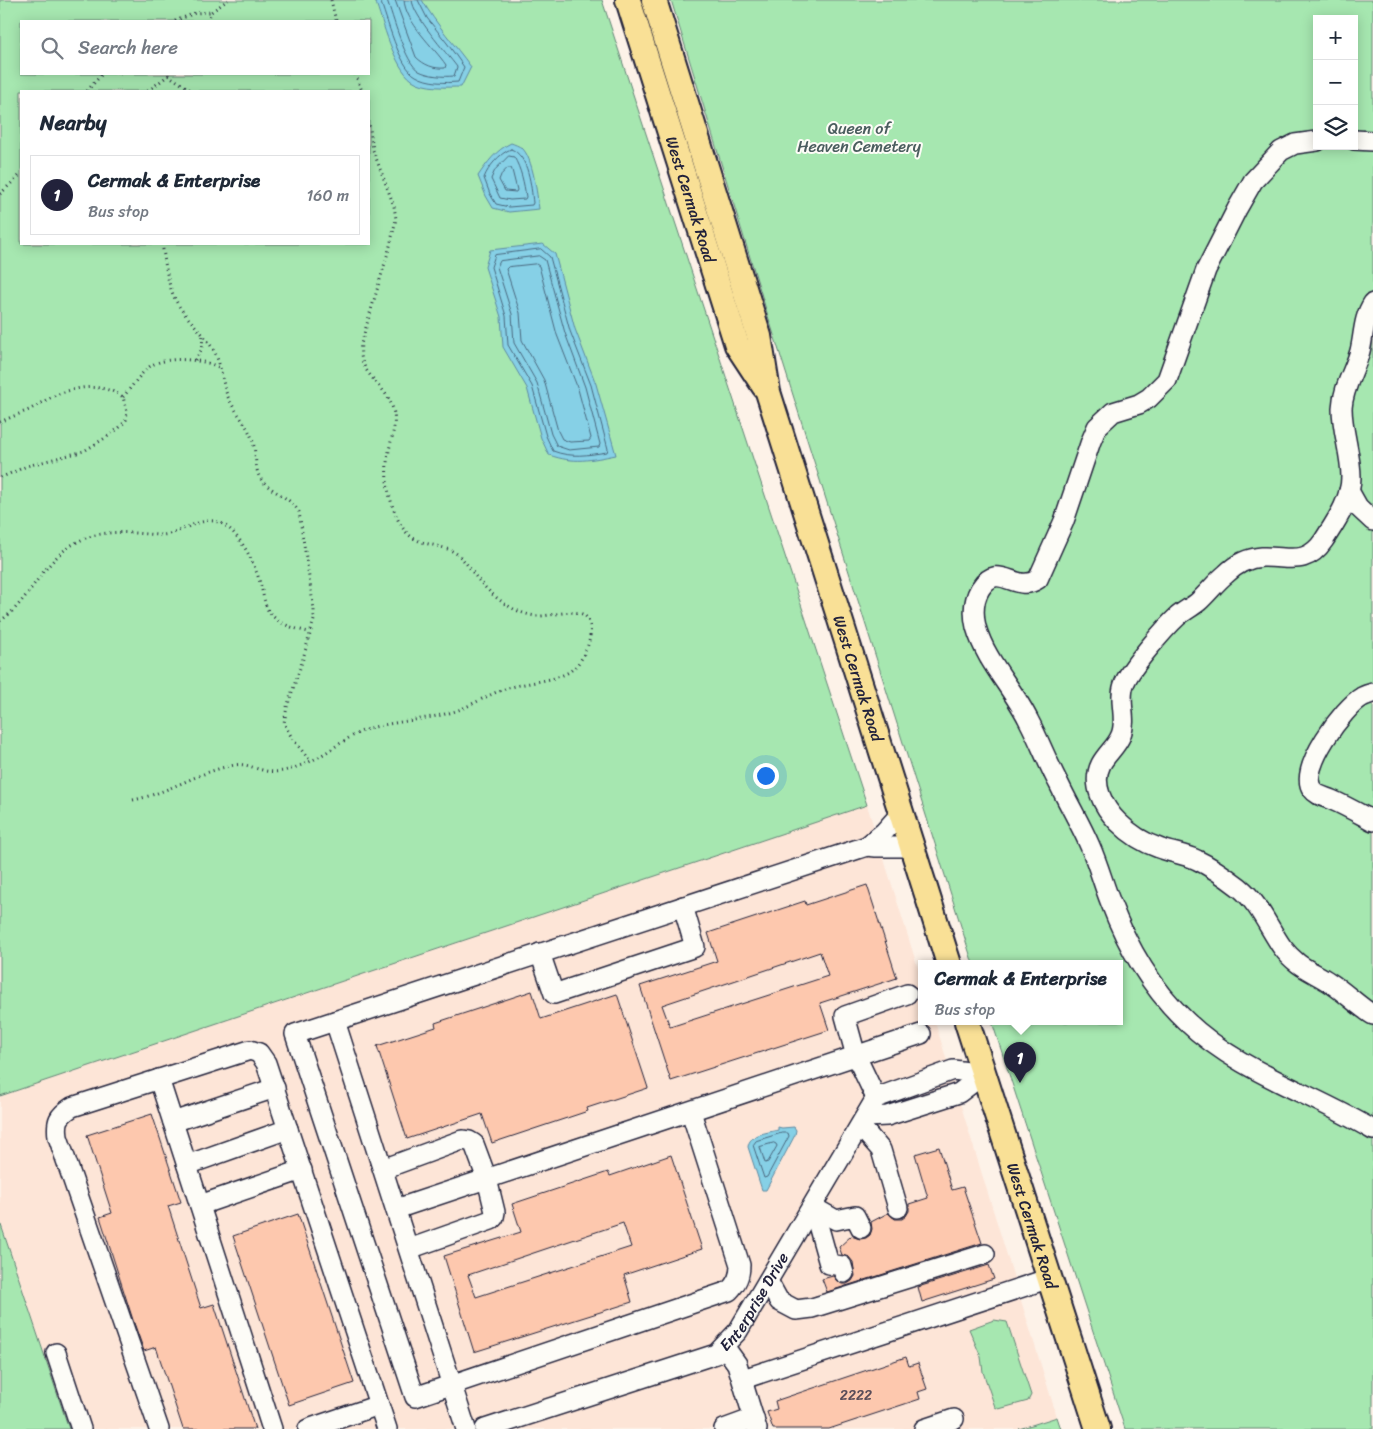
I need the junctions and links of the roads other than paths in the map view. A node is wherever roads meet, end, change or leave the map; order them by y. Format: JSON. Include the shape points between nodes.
{"nodes":[{"id":1,"x":628,"y":0,"type":"edge"},
{"id":2,"x":654,"y":0,"type":"edge"},
{"id":3,"x":1358,"y":140,"type":"edge"},
{"id":4,"x":1373,"y":141,"type":"edge"},
{"id":5,"x":1313,"y":142,"type":"edge"},
{"id":6,"x":1373,"y":304,"type":"edge"},
{"id":7,"x":768,"y":392,"type":"junction"},
{"id":8,"x":1349,"y":491,"type":"junction"},
{"id":9,"x":1373,"y":521,"type":"edge"},
{"id":10,"x":1373,"y":693,"type":"edge"},
{"id":11,"x":902,"y":813,"type":"junction"},
{"id":12,"x":1373,"y":822,"type":"edge"},
{"id":13,"x":867,"y":846,"type":"junction"},
{"id":14,"x":912,"y":847,"type":"junction"},
{"id":15,"x":683,"y":906,"type":"junction"},
{"id":16,"x":540,"y":953,"type":"junction"},
{"id":17,"x":948,"y":960,"type":"edge"},
{"id":18,"x":907,"y":994,"type":"dead end"},
{"id":19,"x":1373,"y":1015,"type":"edge"},
{"id":20,"x":335,"y":1021,"type":"junction"},
{"id":21,"x":969,"y":1025,"type":"edge"},
{"id":22,"x":921,"y":1034,"type":"dead end"},
{"id":23,"x":856,"y":1056,"type":"junction"},
{"id":24,"x":984,"y":1074,"type":"junction"},
{"id":25,"x":159,"y":1079,"type":"junction"},
{"id":26,"x":274,"y":1088,"type":"junction"},
{"id":27,"x":876,"y":1098,"type":"junction"},
{"id":28,"x":691,"y":1112,"type":"junction"},
{"id":29,"x":173,"y":1122,"type":"junction"},
{"id":30,"x":864,"y":1122,"type":"junction"},
{"id":31,"x":288,"y":1129,"type":"junction"},
{"id":32,"x":1373,"y":1130,"type":"edge"},
{"id":33,"x":187,"y":1165,"type":"junction"},
{"id":34,"x":383,"y":1169,"type":"junction"},
{"id":35,"x":302,"y":1170,"type":"junction"},
{"id":36,"x":486,"y":1179,"type":"junction"},
{"id":37,"x":200,"y":1205,"type":"junction"},
{"id":38,"x":812,"y":1207,"type":"junction"},
{"id":39,"x":898,"y":1208,"type":"dead end"},
{"id":40,"x":396,"y":1209,"type":"junction"},
{"id":41,"x":861,"y":1228,"type":"dead end"},
{"id":42,"x":409,"y":1249,"type":"junction"},
{"id":43,"x":985,"y":1254,"type":"dead end"},
{"id":44,"x":844,"y":1273,"type":"dead end"},
{"id":45,"x":1050,"y":1278,"type":"junction"},
{"id":46,"x":768,"y":1281,"type":"junction"},
{"id":47,"x":724,"y":1346,"type":"junction"},
{"id":48,"x":56,"y":1353,"type":"dead end"},
{"id":49,"x":743,"y":1379,"type":"junction"},
{"id":50,"x":452,"y":1385,"type":"junction"},
{"id":51,"x":379,"y":1405,"type":"junction"},
{"id":52,"x":954,"y":1419,"type":"dead end"},
{"id":53,"x":756,"y":1424,"type":"edge"},
{"id":54,"x":489,"y":1428,"type":"edge"},
{"id":55,"x":81,"y":1429,"type":"edge"},
{"id":56,"x":159,"y":1429,"type":"edge"},
{"id":57,"x":272,"y":1429,"type":"edge"},
{"id":58,"x":308,"y":1429,"type":"edge"},
{"id":59,"x":387,"y":1429,"type":"edge"},
{"id":60,"x":466,"y":1429,"type":"edge"},
{"id":61,"x":724,"y":1429,"type":"edge"},
{"id":62,"x":924,"y":1429,"type":"edge"},
{"id":63,"x":1098,"y":1429,"type":"edge"}],
"edges":[{"from":1,"to":7,"type":"main road","name":"West Cermak Road","via":[[737,345]]},
{"from":2,"to":7,"type":"main road","name":"West Cermak Road","via":[[759,336]]},
{"from":3,"to":4,"type":"street"},
{"from":5,"to":32,"type":"street","via":[[1295,144],[1281,151],[1253,181],[1206,270],[1167,380],[1149,398],[1113,412],[1097,427],[1064,521],[1038,580],[1024,584],[1000,576],[990,580],[980,588],[973,612],[992,663],[1020,703],[1089,843],[1109,900],[1131,947],[1168,1003],[1187,1023],[1252,1069]]},
{"from":6,"to":8,"type":"street","via":[[1342,409],[1351,476]]},
{"from":7,"to":11,"type":"main road","name":"West Cermak Road"},
{"from":8,"to":9,"type":"street","via":[[1358,507]]},
{"from":8,"to":19,"type":"street","via":[[1333,526],[1322,544],[1312,552],[1296,559],[1259,558],[1238,564],[1166,628],[1124,683],[1125,723],[1119,741],[1100,766],[1098,779],[1103,803],[1119,824],[1159,848],[1195,858],[1230,880],[1258,907],[1291,958]]},
{"from":10,"to":12,"type":"street","via":[[1362,697],[1340,719],[1314,758],[1309,778],[1310,786],[1318,795]]},
{"from":11,"to":13,"type":"street"},
{"from":11,"to":14,"type":"main road","name":"West Cermak Road"},
{"from":13,"to":14,"type":"street"},
{"from":13,"to":15,"type":"street"},
{"from":14,"to":17,"type":"main road","name":"West Cermak Road"},
{"from":15,"to":16,"type":"street"},
{"from":15,"to":16,"type":"street","via":[[695,947],[554,994]]},
{"from":16,"to":20,"type":"street"},
{"from":18,"to":23,"type":"street","via":[[845,1016]]},
{"from":20,"to":34,"type":"street"},
{"from":20,"to":50,"type":"street","via":[[295,1034],[415,1397]]},
{"from":21,"to":24,"type":"main road","name":"West Cermak Road"},
{"from":22,"to":23,"type":"street"},
{"from":23,"to":27,"type":"street"},
{"from":23,"to":28,"type":"street"},
{"from":24,"to":27,"type":"street","via":[[953,1070]]},
{"from":24,"to":30,"type":"street","via":[[959,1093]]},
{"from":24,"to":45,"type":"main road","name":"West Cermak Road"},
{"from":25,"to":26,"type":"street","via":[[250,1050],[259,1054],[266,1063]]},
{"from":25,"to":29,"type":"street"},
{"from":25,"to":56,"type":"street","via":[[72,1107],[62,1113],[57,1124],[58,1137]]},
{"from":26,"to":29,"type":"street"},
{"from":26,"to":31,"type":"street"},
{"from":27,"to":30,"type":"street","name":"Enterprise Drive"},
{"from":28,"to":36,"type":"street"},
{"from":28,"to":50,"type":"street","via":[[740,1265],[740,1275],[730,1291]]},
{"from":29,"to":33,"type":"street"},
{"from":30,"to":38,"type":"street","name":"Enterprise Drive"},
{"from":30,"to":39,"type":"street","via":[[881,1150]]},
{"from":31,"to":33,"type":"street"},
{"from":31,"to":35,"type":"street"},
{"from":33,"to":37,"type":"street"},
{"from":34,"to":36,"type":"street","via":[[462,1140],[474,1144]]},
{"from":34,"to":40,"type":"street"},
{"from":35,"to":37,"type":"street"},
{"from":35,"to":51,"type":"street"},
{"from":36,"to":40,"type":"street"},
{"from":36,"to":42,"type":"street","via":[[495,1212],[491,1220]]},
{"from":37,"to":57,"type":"street"},
{"from":38,"to":41,"type":"street","via":[[836,1220],[855,1216]]},
{"from":38,"to":44,"type":"street","via":[[829,1264],[842,1266]]},
{"from":38,"to":46,"type":"street","name":"Enterprise Drive"},
{"from":40,"to":42,"type":"street"},
{"from":42,"to":50,"type":"street"},
{"from":43,"to":46,"type":"street","via":[[812,1308],[796,1310],[779,1301]]},
{"from":45,"to":49,"type":"street"},
{"from":45,"to":63,"type":"main road","name":"West Cermak Road"},
{"from":46,"to":47,"type":"street","name":"Enterprise Drive","via":[[738,1331]]},
{"from":47,"to":49,"type":"street"},
{"from":47,"to":54,"type":"street","name":"Enterprise Drive","via":[[716,1354]]},
{"from":48,"to":55,"type":"street"},
{"from":49,"to":53,"type":"street"},
{"from":50,"to":60,"type":"street"},
{"from":51,"to":58,"type":"street"},
{"from":51,"to":59,"type":"street"},
{"from":52,"to":62,"type":"street"},
{"from":53,"to":61,"type":"street"}]}
